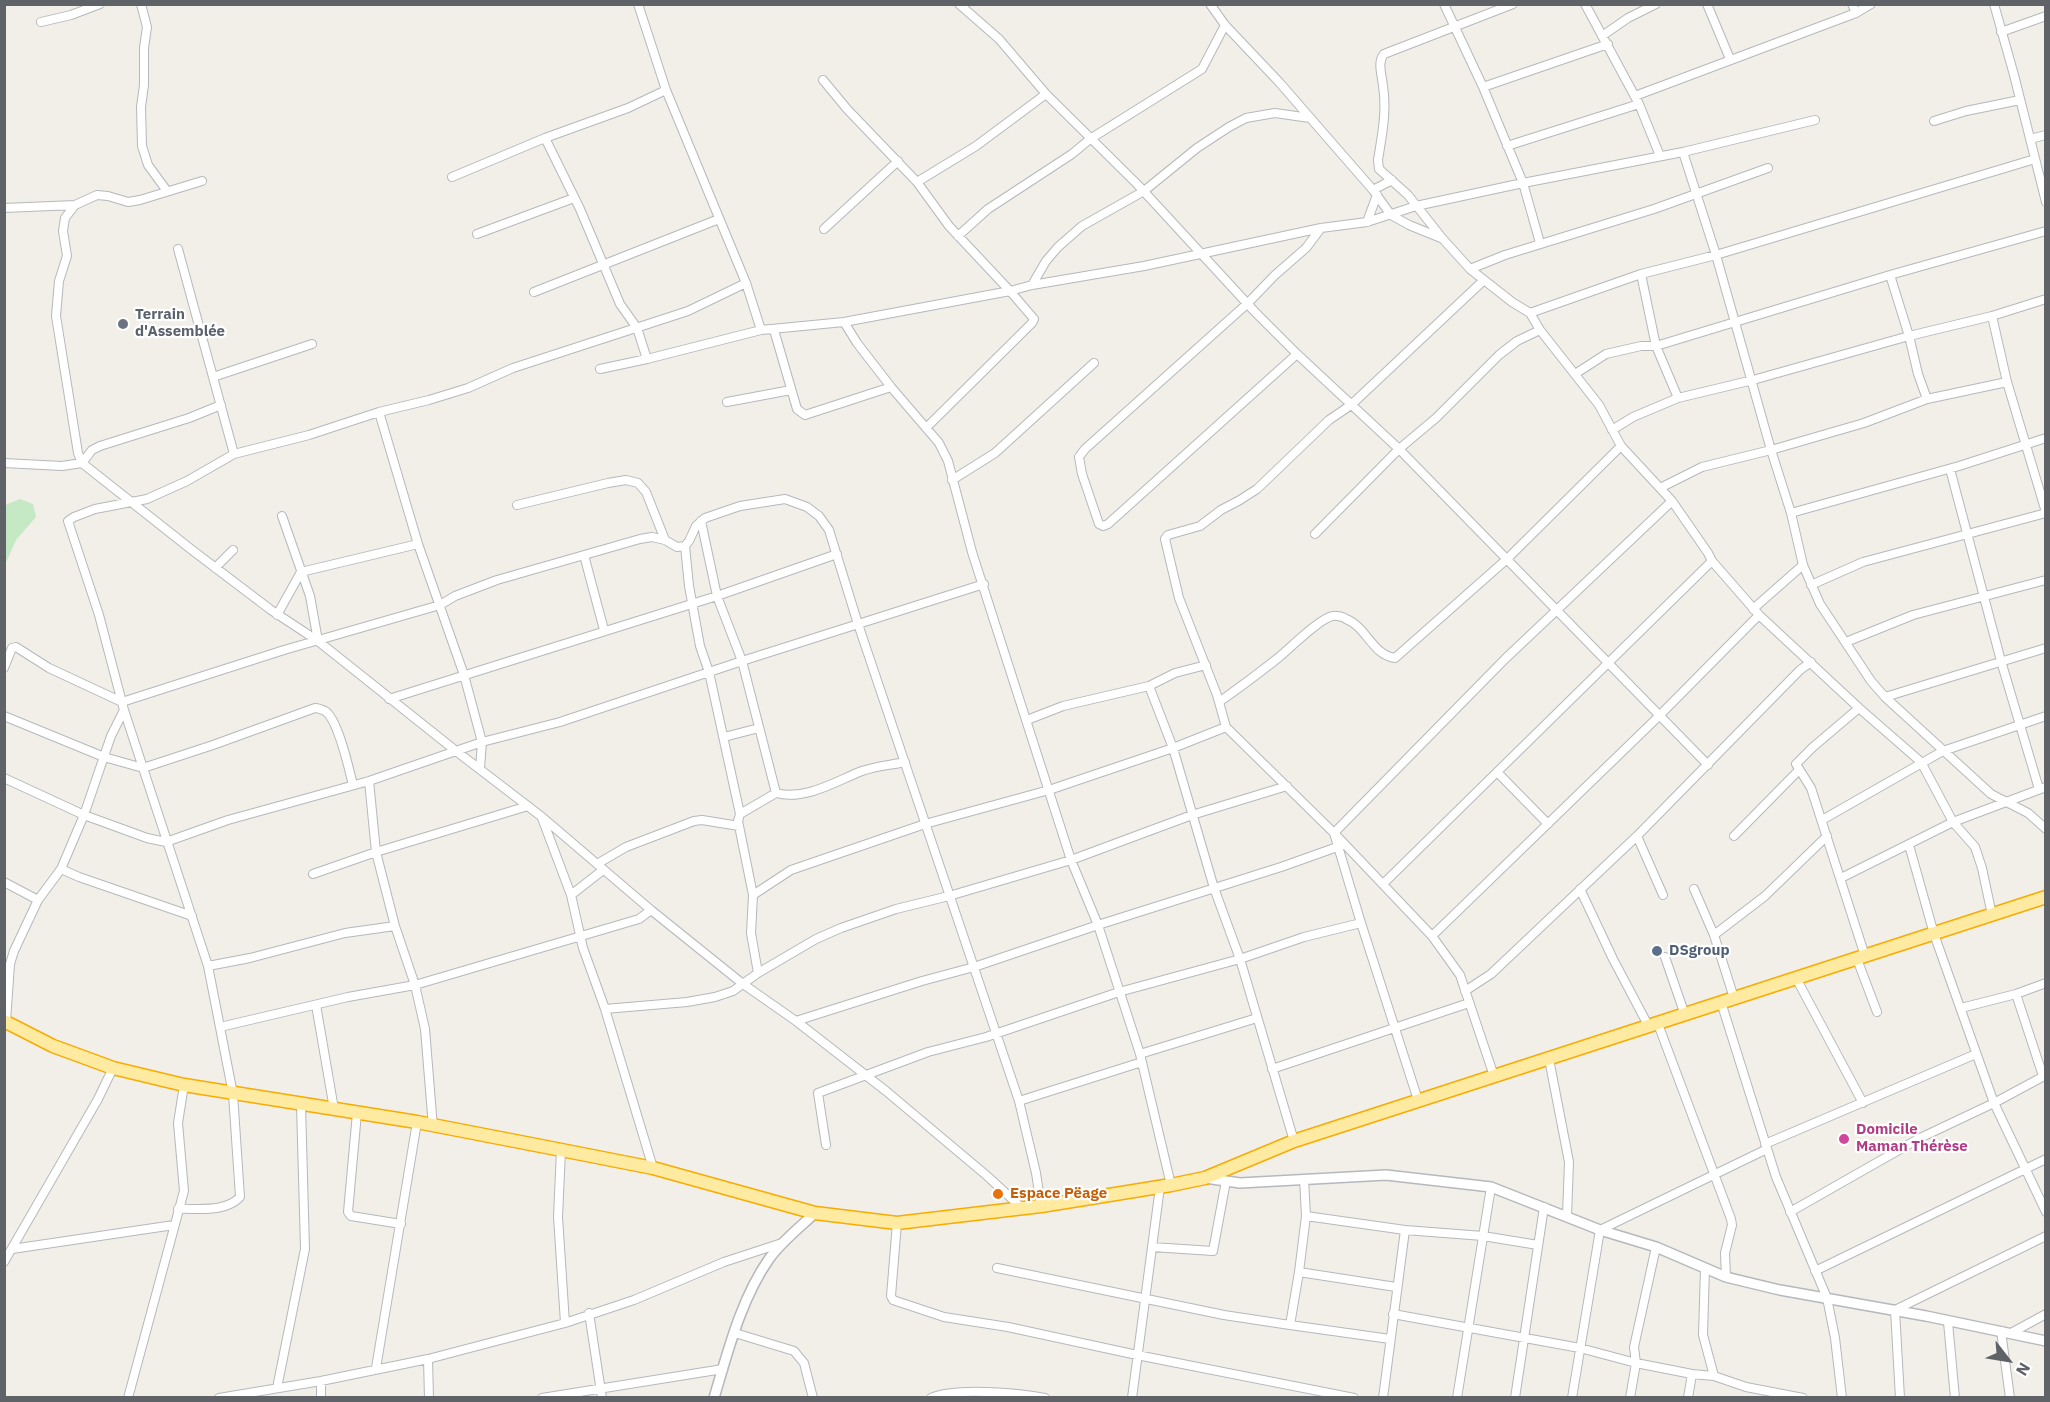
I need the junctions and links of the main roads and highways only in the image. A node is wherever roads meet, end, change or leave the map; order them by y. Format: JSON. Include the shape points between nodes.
{"nodes":[{"id":1,"x":2046,"y":897,"type":"edge"},
{"id":2,"x":5,"y":1022,"type":"edge"}],
"edges":[{"from":1,"to":2,"type":"highway","via":[[1294,1141],[1205,1178],[1041,1206],[897,1223],[815,1213],[653,1168],[417,1122],[184,1085],[113,1068],[53,1046]]}]}
